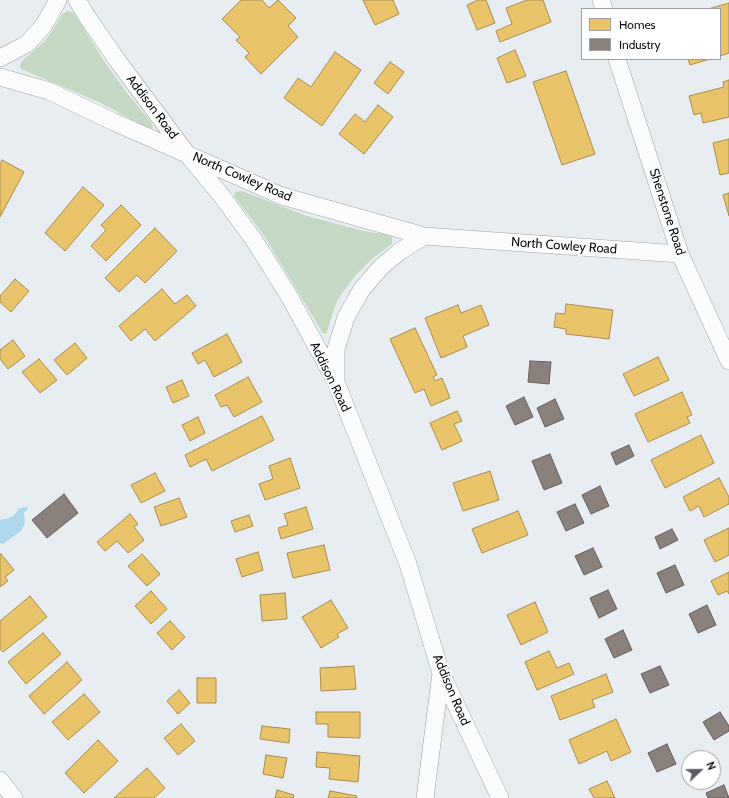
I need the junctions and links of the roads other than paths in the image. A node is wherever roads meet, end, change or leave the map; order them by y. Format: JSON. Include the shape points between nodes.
{"nodes":[{"id":1,"x":58,"y":0,"type":"edge"},
{"id":2,"x":77,"y":0,"type":"edge"},
{"id":3,"x":0,"y":58,"type":"edge"},
{"id":4,"x":618,"y":60,"type":"edge"},
{"id":5,"x":0,"y":77,"type":"edge"},
{"id":6,"x":187,"y":154,"type":"junction"},
{"id":7,"x":424,"y":236,"type":"junction"},
{"id":8,"x":680,"y":254,"type":"junction"},
{"id":9,"x":729,"y":361,"type":"edge"},
{"id":10,"x":336,"y":382,"type":"junction"},
{"id":11,"x":441,"y":674,"type":"junction"},
{"id":12,"x":0,"y":780,"type":"edge"},
{"id":13,"x":14,"y":798,"type":"edge"},
{"id":14,"x":425,"y":798,"type":"edge"},
{"id":15,"x":500,"y":798,"type":"edge"}],
"edges":[{"from":1,"to":3,"type":"street","via":[[44,25],[27,44]]},
{"from":2,"to":6,"type":"street","name":"Addison Road","via":[[117,60]]},
{"from":4,"to":8,"type":"street","name":"Shenstone Road"},
{"from":5,"to":6,"type":"street","name":"North Cowley Road","via":[[49,90]]},
{"from":6,"to":7,"type":"street","name":"North Cowley Road","via":[[282,196]]},
{"from":6,"to":10,"type":"street","name":"Addison Road","via":[[254,240],[289,296]]},
{"from":7,"to":8,"type":"street","name":"North Cowley Road"},
{"from":7,"to":10,"type":"street","via":[[381,267],[362,289],[346,317],[336,348]]},
{"from":8,"to":9,"type":"street","name":"Shenstone Road"},
{"from":10,"to":11,"type":"street","name":"Addison Road","via":[[408,564]]},
{"from":11,"to":14,"type":"street"},
{"from":11,"to":15,"type":"street","name":"Addison Road"},
{"from":12,"to":13,"type":"street"}]}
